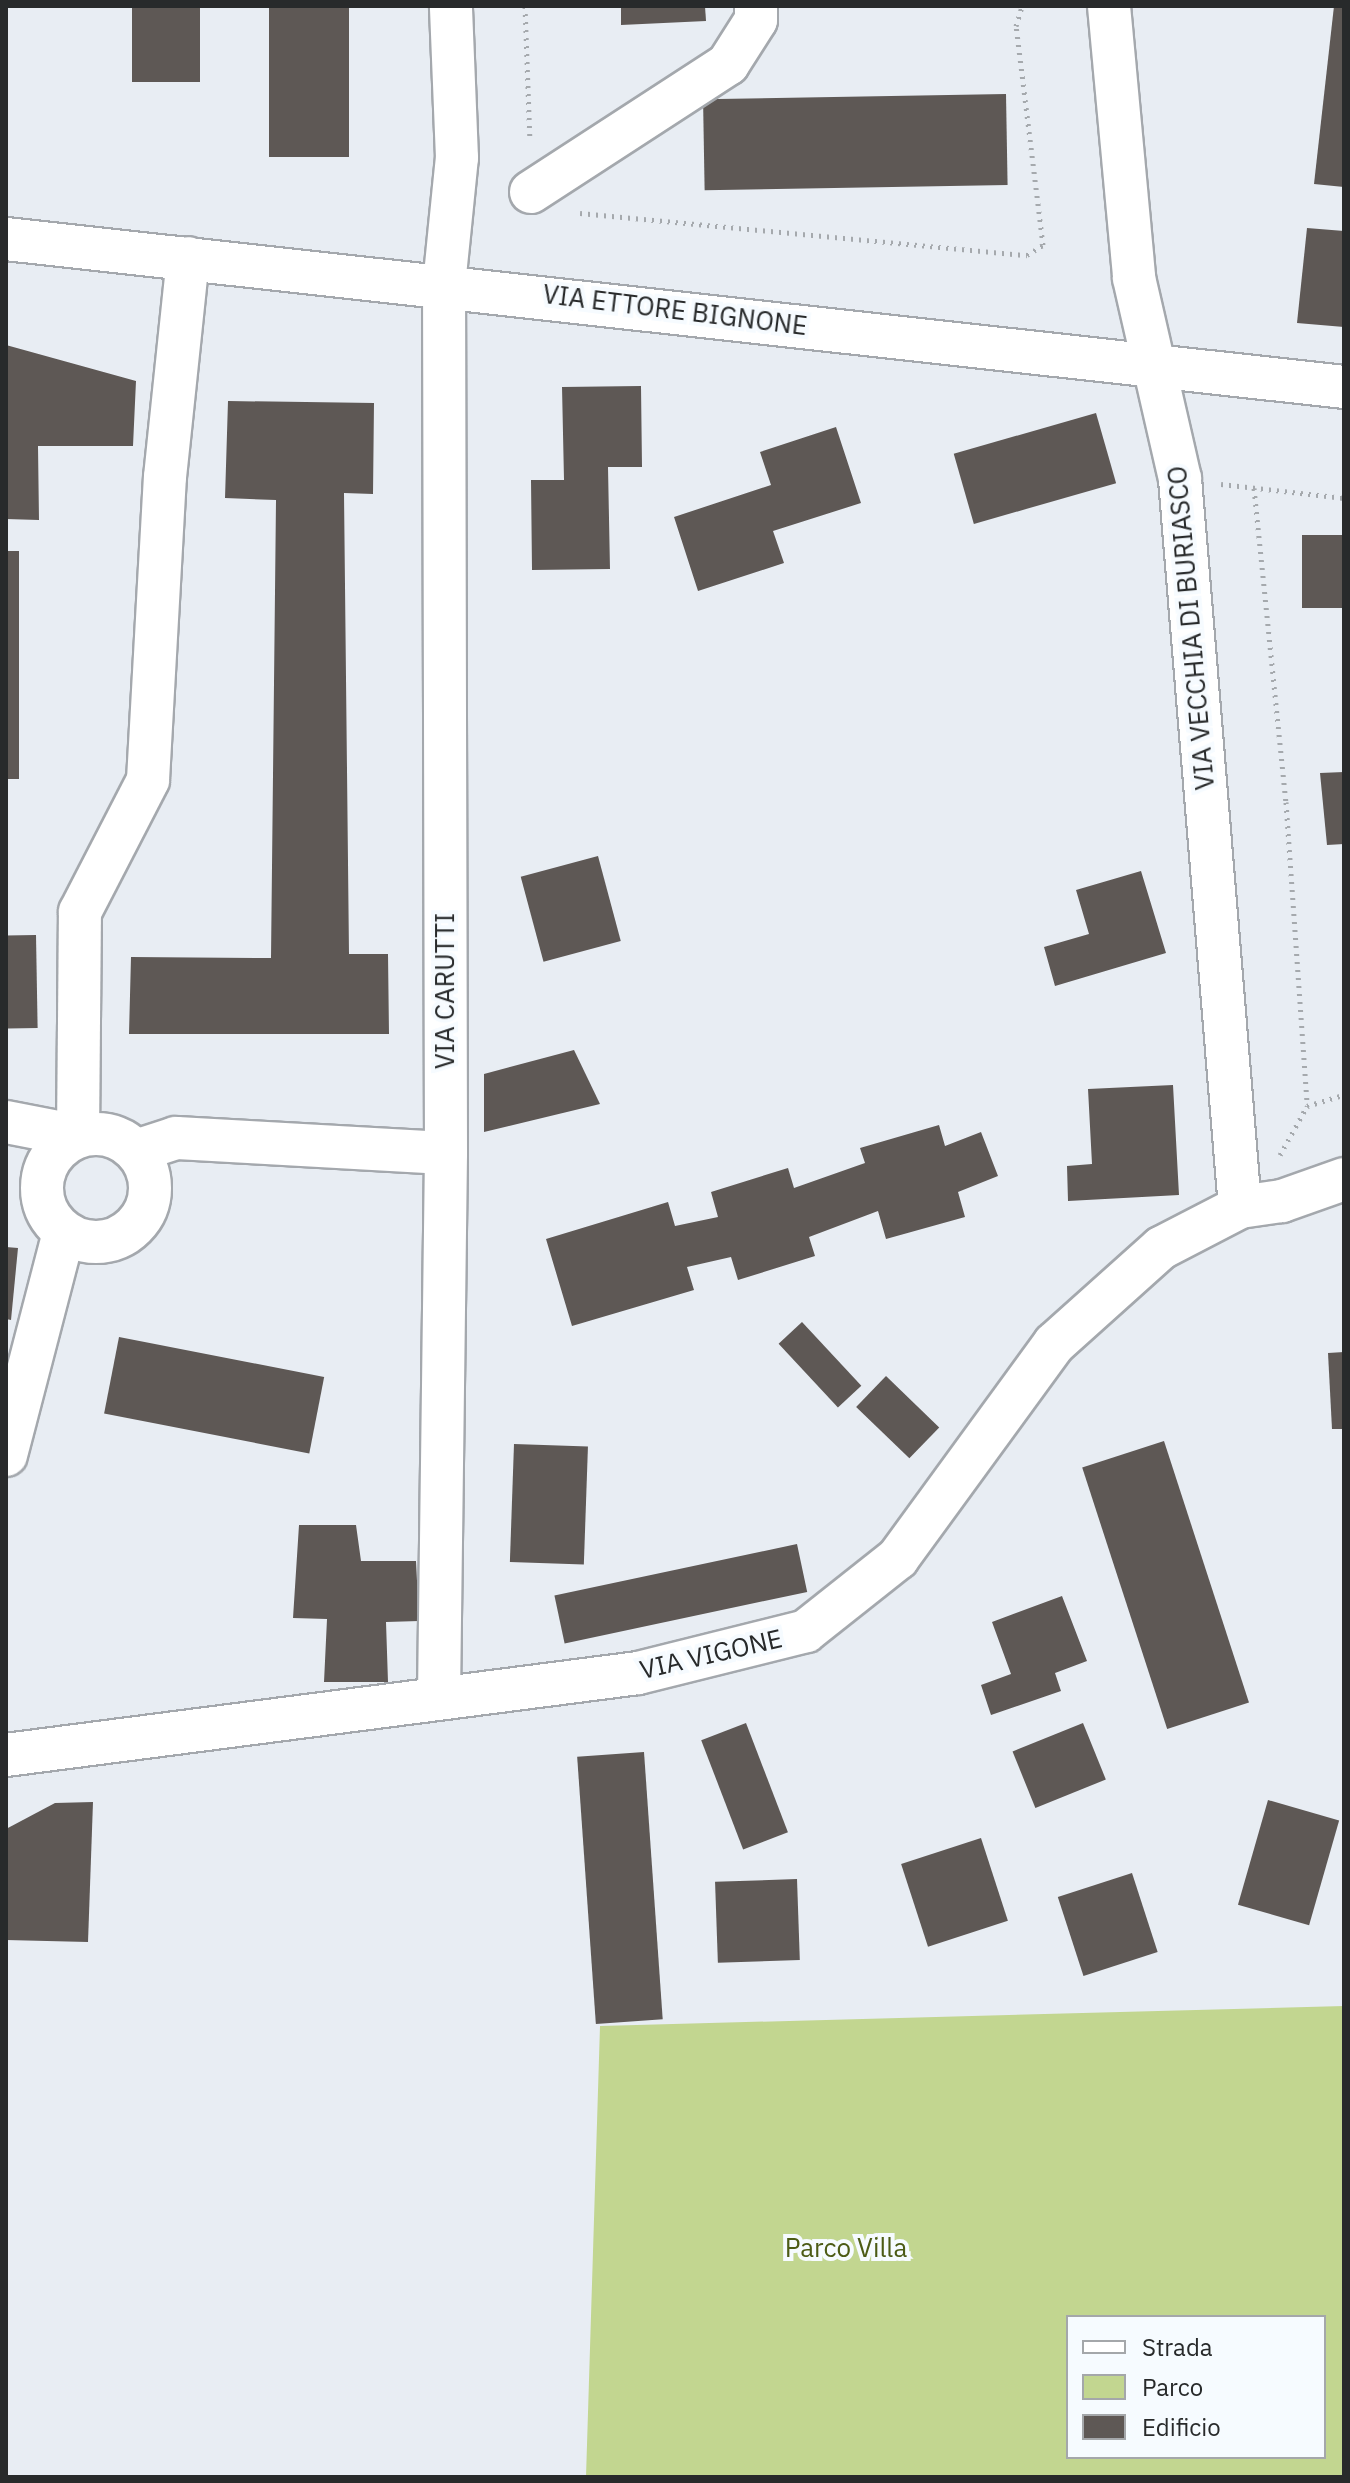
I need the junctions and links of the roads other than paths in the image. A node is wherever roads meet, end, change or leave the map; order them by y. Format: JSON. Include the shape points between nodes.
{"nodes":[{"id":1,"x":451,"y":6,"type":"edge"},
{"id":2,"x":756,"y":6,"type":"edge"},
{"id":3,"x":1109,"y":6,"type":"edge"},
{"id":4,"x":531,"y":192,"type":"road end"},
{"id":5,"x":6,"y":239,"type":"edge"},
{"id":6,"x":188,"y":258,"type":"junction"},
{"id":7,"x":444,"y":285,"type":"junction"},
{"id":8,"x":1155,"y":365,"type":"junction"},
{"id":9,"x":1344,"y":387,"type":"edge"},
{"id":10,"x":6,"y":1122,"type":"edge"},
{"id":11,"x":78,"y":1136,"type":"junction"},
{"id":12,"x":136,"y":1151,"type":"junction"},
{"id":13,"x":446,"y":1153,"type":"junction"},
{"id":14,"x":1344,"y":1179,"type":"edge"},
{"id":15,"x":1240,"y":1207,"type":"junction"},
{"id":16,"x":64,"y":1233,"type":"junction"},
{"id":17,"x":6,"y":1455,"type":"edge"},
{"id":18,"x":439,"y":1696,"type":"junction"},
{"id":19,"x":6,"y":1755,"type":"edge"}],
"edges":[{"from":1,"to":7,"type":"street","name":"VIA CARUTTI","via":[[457,158]]},
{"from":2,"to":4,"type":"street","via":[[756,20],[728,64]]},
{"from":3,"to":8,"type":"street","name":"VIA VECCHIA DI BURIASCO","via":[[1134,278]]},
{"from":5,"to":6,"type":"street","name":"VIA ETTORE BIGNONE"},
{"from":6,"to":7,"type":"street","name":"VIA ETTORE BIGNONE"},
{"from":6,"to":11,"type":"street","via":[[165,477],[148,780],[80,912]]},
{"from":7,"to":8,"type":"street","name":"VIA ETTORE BIGNONE"},
{"from":7,"to":13,"type":"street","name":"VIA CARUTTI"},
{"from":8,"to":9,"type":"street","name":"VIA ETTORE BIGNONE"},
{"from":8,"to":15,"type":"street","name":"VIA VECCHIA DI BURIASCO","via":[[1180,479]]},
{"from":10,"to":11,"type":"street"},
{"from":11,"to":12,"type":"street","via":[[110,1135]]},
{"from":11,"to":16,"type":"street","via":[[51,1156],[43,1172],[44,1205]]},
{"from":12,"to":13,"type":"street","via":[[176,1138]]},
{"from":12,"to":16,"type":"street","via":[[151,1183],[142,1217],[130,1230],[97,1243]]},
{"from":13,"to":18,"type":"street","name":"VIA CARUTTI"},
{"from":14,"to":15,"type":"street","name":"VIA VIGONE","via":[[1282,1201]]},
{"from":15,"to":18,"type":"street","name":"VIA VIGONE","via":[[1161,1248],[1054,1344],[898,1558],[806,1631],[638,1673]]},
{"from":16,"to":17,"type":"street"},
{"from":18,"to":19,"type":"street","name":"VIA VIGONE"}]}
